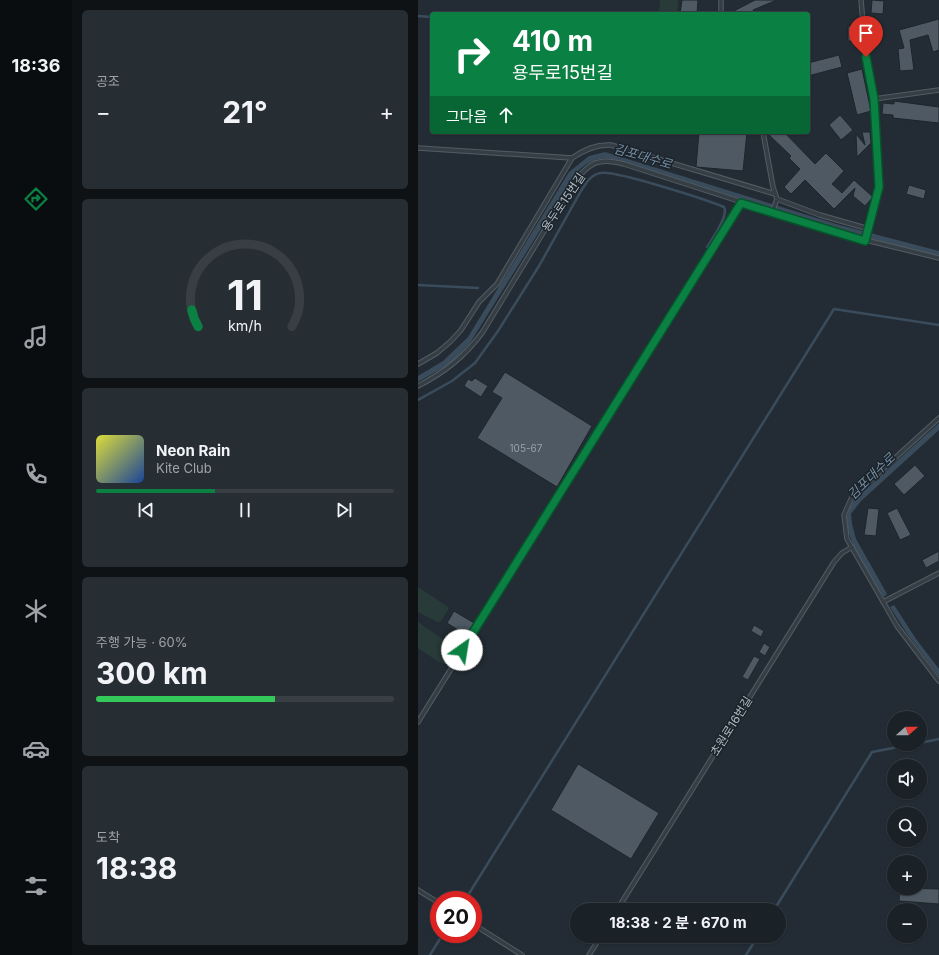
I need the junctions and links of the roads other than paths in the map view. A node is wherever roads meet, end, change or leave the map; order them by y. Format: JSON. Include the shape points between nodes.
{"nodes":[{"id":1,"x":721,"y":0,"type":"edge"},
{"id":2,"x":861,"y":0,"type":"edge"},
{"id":3,"x":721,"y":12,"type":"edge"},
{"id":4,"x":939,"y":90,"type":"edge"},
{"id":5,"x":874,"y":99,"type":"junction"},
{"id":6,"x":762,"y":134,"type":"edge"},
{"id":7,"x":418,"y":148,"type":"edge"},
{"id":8,"x":572,"y":158,"type":"junction"},
{"id":9,"x":775,"y":194,"type":"junction"},
{"id":10,"x":777,"y":199,"type":"junction"},
{"id":11,"x":741,"y":203,"type":"junction"},
{"id":12,"x":772,"y":213,"type":"junction"},
{"id":13,"x":868,"y":228,"type":"junction"},
{"id":14,"x":865,"y":241,"type":"junction"},
{"id":15,"x":939,"y":258,"type":"edge"},
{"id":16,"x":418,"y":364,"type":"edge"},
{"id":17,"x":418,"y":386,"type":"edge"},
{"id":18,"x":939,"y":418,"type":"edge"},
{"id":19,"x":852,"y":547,"type":"junction"},
{"id":20,"x":939,"y":573,"type":"edge"},
{"id":21,"x":883,"y":602,"type":"junction"},
{"id":22,"x":939,"y":681,"type":"edge"},
{"id":23,"x":418,"y":722,"type":"edge"},
{"id":24,"x":418,"y":890,"type":"edge"},
{"id":25,"x":430,"y":897,"type":"edge"},
{"id":26,"x":621,"y":903,"type":"edge"},
{"id":27,"x":482,"y":930,"type":"edge"},
{"id":28,"x":596,"y":943,"type":"edge"},
{"id":29,"x":522,"y":955,"type":"edge"},
{"id":30,"x":589,"y":955,"type":"edge"}],
"edges":[{"from":1,"to":3,"type":"lane"},
{"from":2,"to":5,"type":"lane","via":[[866,57]]},
{"from":4,"to":5,"type":"lane"},
{"from":5,"to":13,"type":"lane","via":[[879,187]]},
{"from":6,"to":9,"type":"lane"},
{"from":7,"to":8,"type":"lane"},
{"from":8,"to":9,"type":"lane","via":[[593,147],[611,145]]},
{"from":8,"to":16,"type":"lane","via":[[497,284],[478,302],[461,330],[437,353]]},
{"from":9,"to":10,"type":"lane"},
{"from":10,"to":12,"type":"lane"},
{"from":10,"to":13,"type":"lane","via":[[820,215]]},
{"from":11,"to":12,"type":"lane","name":"용두로15번길"},
{"from":11,"to":17,"type":"lane","name":"용두로15번길","via":[[611,160],[593,163],[581,172],[574,182],[469,350],[453,365]]},
{"from":11,"to":23,"type":"lane"},
{"from":12,"to":14,"type":"lane"},
{"from":13,"to":14,"type":"lane"},
{"from":14,"to":15,"type":"lane"},
{"from":18,"to":19,"type":"lane","via":[[852,497],[844,515],[847,539]]},
{"from":19,"to":21,"type":"lane"},
{"from":19,"to":26,"type":"lane","name":"초원로16번길","via":[[834,562]]},
{"from":20,"to":21,"type":"lane"},
{"from":21,"to":22,"type":"lane","via":[[901,632]]},
{"from":24,"to":25,"type":"lane"},
{"from":27,"to":29,"type":"lane"},
{"from":28,"to":30,"type":"lane"}]}
